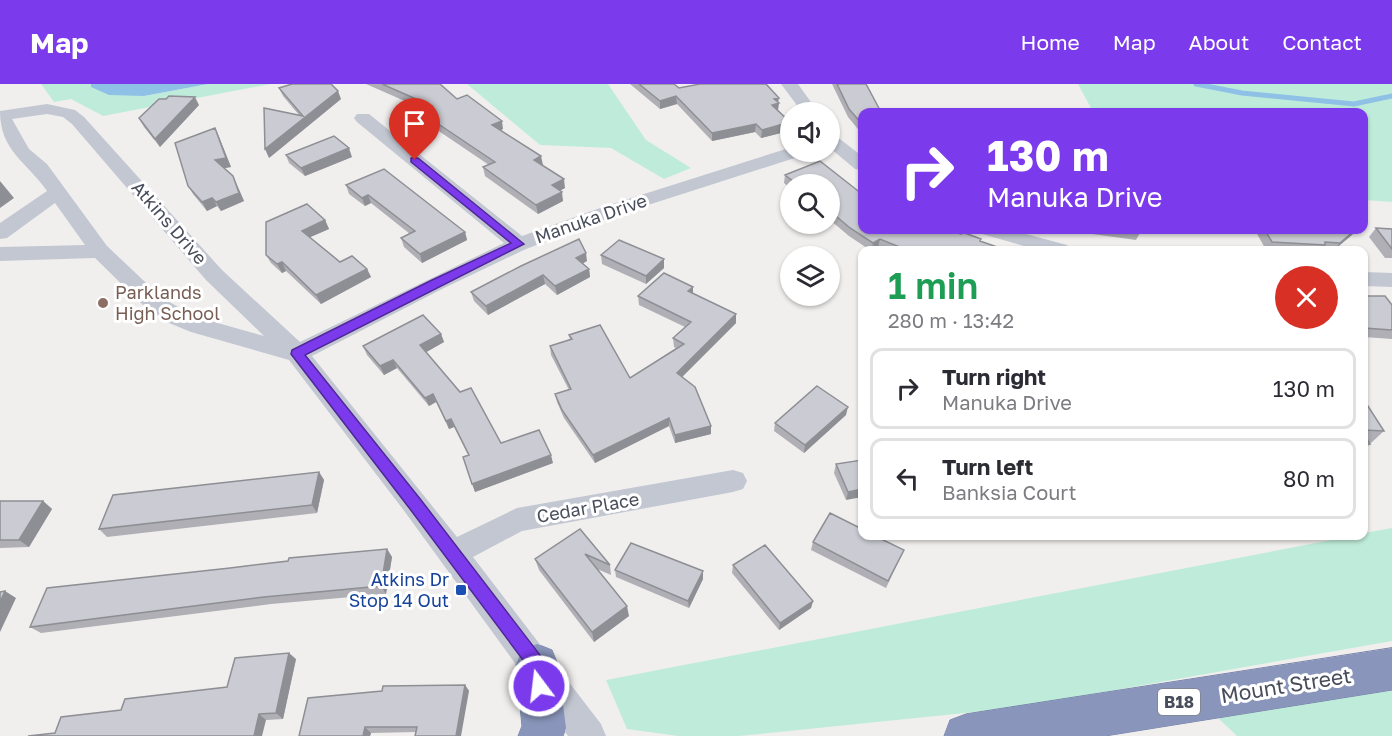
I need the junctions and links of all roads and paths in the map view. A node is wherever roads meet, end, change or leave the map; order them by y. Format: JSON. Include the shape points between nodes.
{"nodes":[{"id":1,"x":789,"y":84,"type":"edge"},
{"id":2,"x":802,"y":102,"type":"edge"},
{"id":3,"x":1,"y":117,"type":"edge"},
{"id":4,"x":363,"y":118,"type":"dead end"},
{"id":5,"x":840,"y":147,"type":"edge"},
{"id":6,"x":11,"y":152,"type":"edge"},
{"id":7,"x":780,"y":157,"type":"edge"},
{"id":8,"x":858,"y":162,"type":"edge"},
{"id":9,"x":57,"y":193,"type":"junction"},
{"id":10,"x":0,"y":233,"type":"edge"},
{"id":11,"x":1003,"y":234,"type":"edge"},
{"id":12,"x":519,"y":244,"type":"junction"},
{"id":13,"x":1046,"y":246,"type":"edge"},
{"id":14,"x":100,"y":251,"type":"junction"},
{"id":15,"x":0,"y":254,"type":"edge"},
{"id":16,"x":1368,"y":279,"type":"edge"},
{"id":17,"x":1392,"y":280,"type":"edge"},
{"id":18,"x":297,"y":354,"type":"junction"},
{"id":19,"x":733,"y":481,"type":"dead end"},
{"id":20,"x":451,"y":554,"type":"junction"},
{"id":21,"x":537,"y":665,"type":"junction"},
{"id":22,"x":1392,"y":669,"type":"edge"},
{"id":23,"x":540,"y":736,"type":"edge"},
{"id":24,"x":589,"y":736,"type":"edge"},
{"id":25,"x":966,"y":736,"type":"edge"}],
"edges":[{"from":1,"to":2,"type":"street"},
{"from":3,"to":6,"type":"street"},
{"from":3,"to":18,"type":"street","name":"Atkins Drive","via":[[54,109],[81,121],[214,274]]},
{"from":4,"to":12,"type":"street"},
{"from":5,"to":8,"type":"street"},
{"from":6,"to":9,"type":"street","via":[[40,168]]},
{"from":7,"to":12,"type":"street","name":"Manuka Drive"},
{"from":9,"to":10,"type":"street"},
{"from":9,"to":14,"type":"street"},
{"from":11,"to":13,"type":"street"},
{"from":12,"to":18,"type":"street","name":"Manuka Drive"},
{"from":14,"to":15,"type":"street"},
{"from":14,"to":18,"type":"street","via":[[153,302],[177,316]]},
{"from":16,"to":17,"type":"street"},
{"from":18,"to":20,"type":"street","name":"Atkins Drive"},
{"from":19,"to":20,"type":"street","name":"Cedar Place","via":[[517,520]]},
{"from":20,"to":21,"type":"street","name":"Atkins Drive"},
{"from":21,"to":23,"type":"highway","via":[[544,728]]},
{"from":21,"to":24,"type":"street","name":"Atkins Drive"},
{"from":22,"to":25,"type":"highway","name":"Mount Street","number":"B18"}]}
